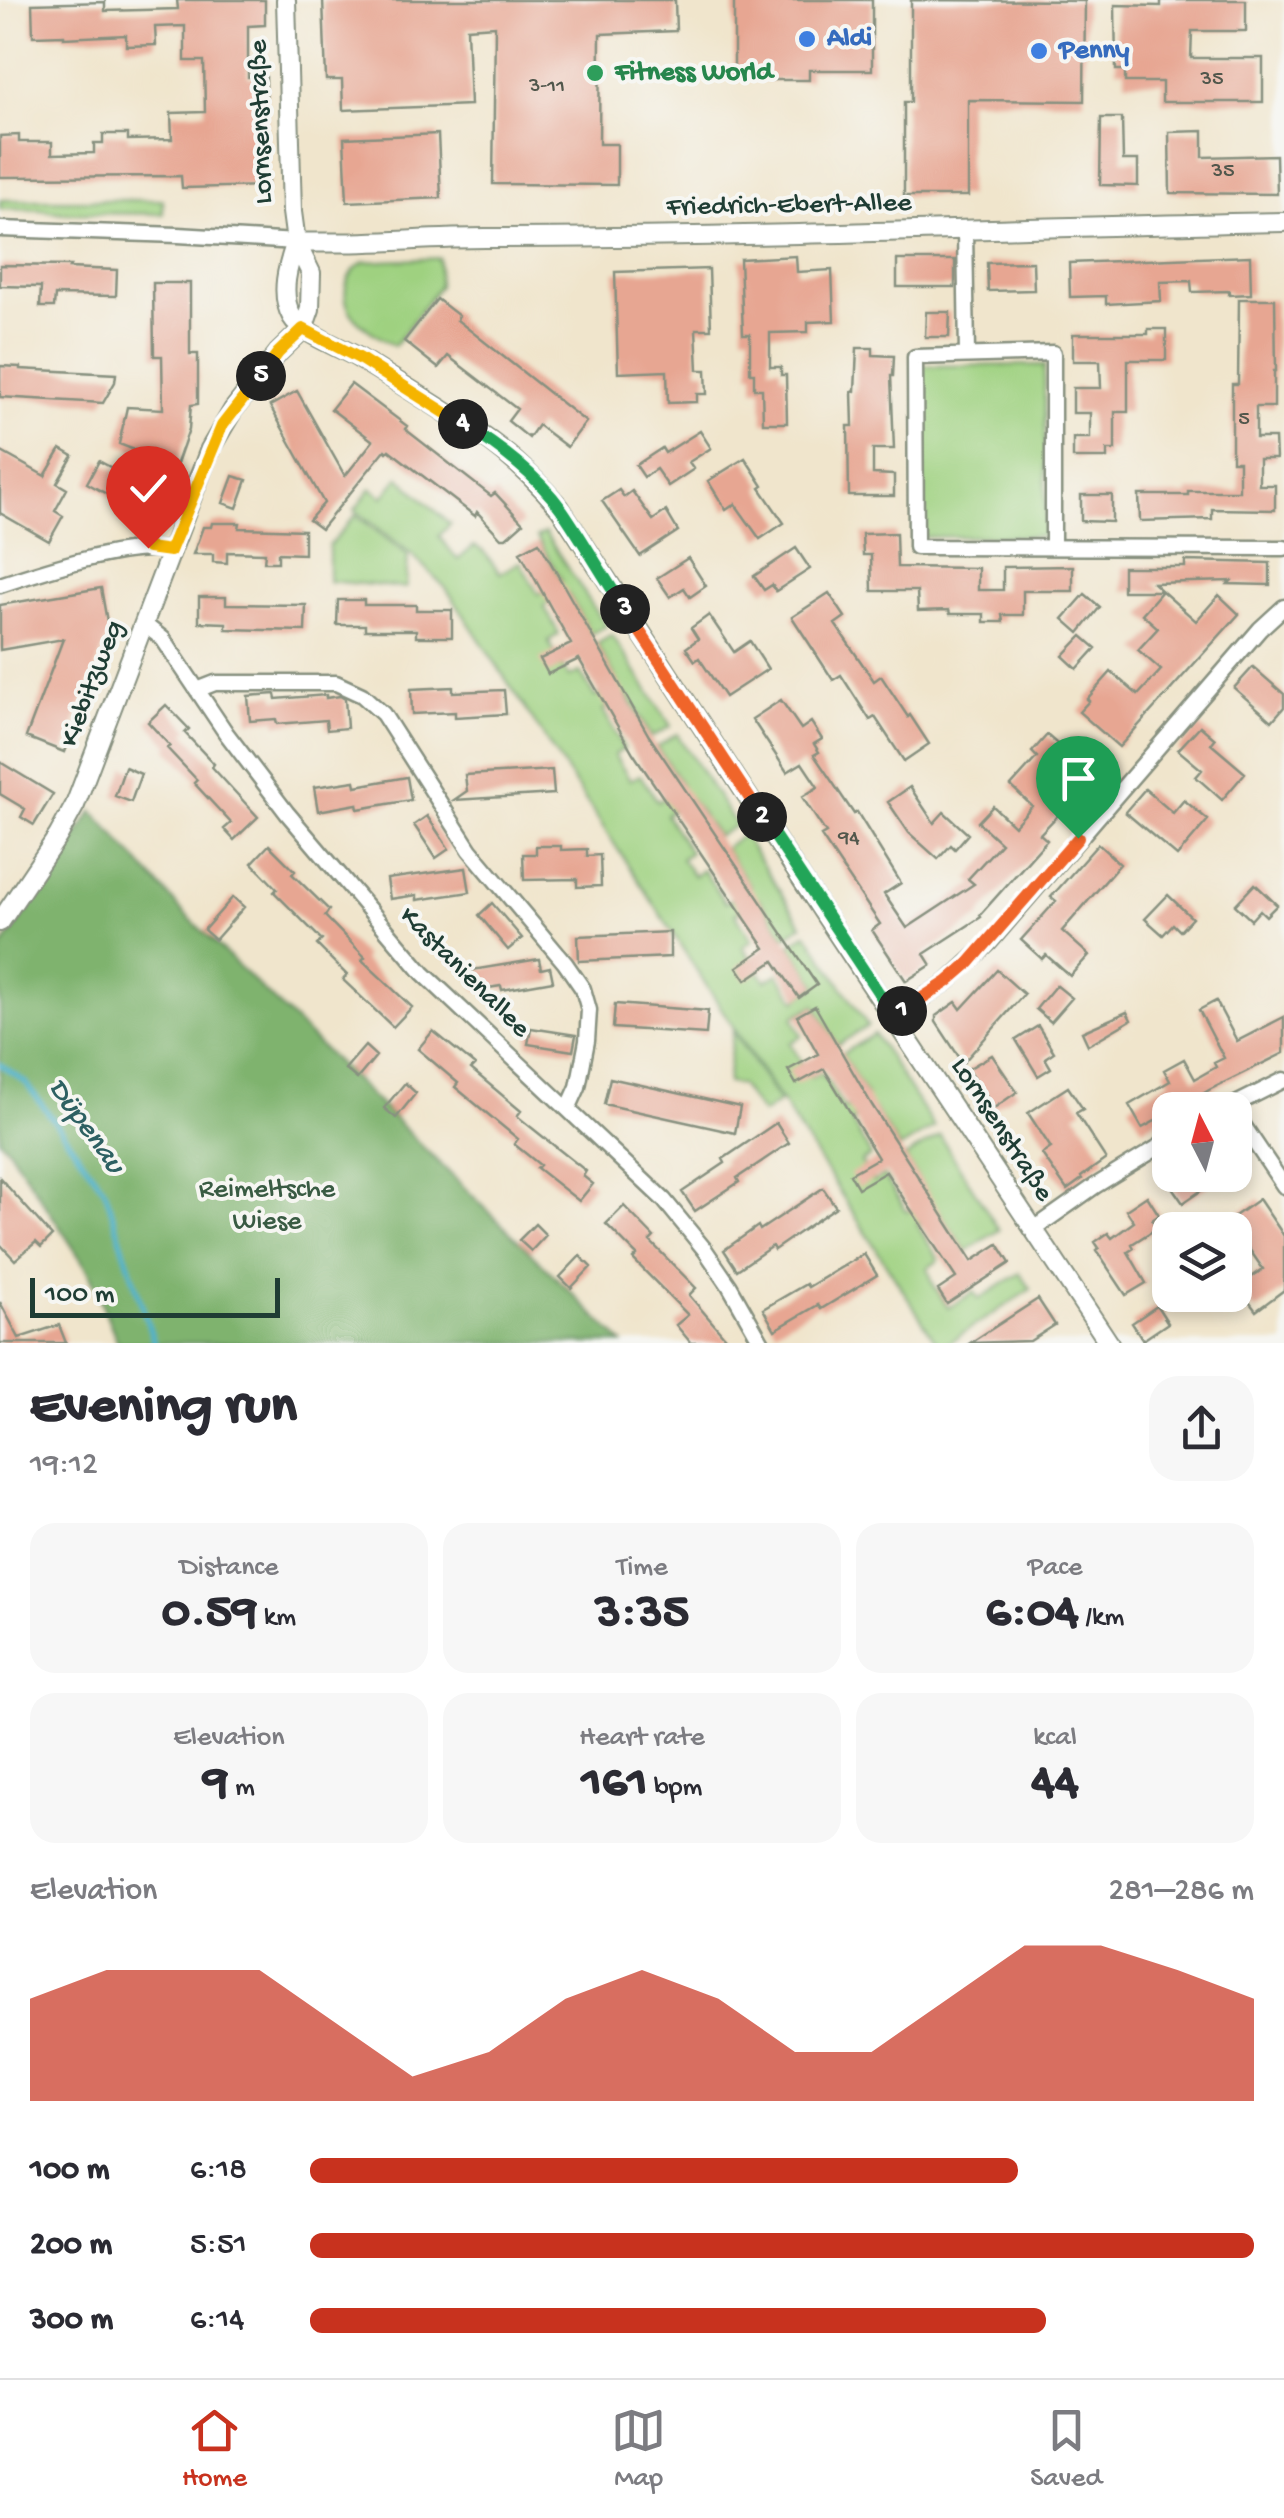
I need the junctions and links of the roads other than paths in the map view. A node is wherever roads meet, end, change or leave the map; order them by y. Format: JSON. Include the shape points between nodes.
{"nodes":[{"id":1,"x":286,"y":0,"type":"edge"},
{"id":2,"x":1284,"y":222,"type":"edge"},
{"id":3,"x":0,"y":229,"type":"edge"},
{"id":4,"x":965,"y":230,"type":"junction"},
{"id":5,"x":296,"y":242,"type":"junction"},
{"id":6,"x":286,"y":299,"type":"junction"},
{"id":7,"x":303,"y":329,"type":"junction"},
{"id":8,"x":278,"y":353,"type":"junction"},
{"id":9,"x":967,"y":354,"type":"junction"},
{"id":10,"x":1053,"y":546,"type":"junction"},
{"id":11,"x":1284,"y":548,"type":"edge"},
{"id":12,"x":170,"y":551,"type":"junction"},
{"id":13,"x":0,"y":585,"type":"edge"},
{"id":14,"x":1284,"y":607,"type":"edge"},
{"id":15,"x":144,"y":624,"type":"junction"},
{"id":16,"x":197,"y":690,"type":"junction"},
{"id":17,"x":0,"y":922,"type":"edge"},
{"id":18,"x":894,"y":1016,"type":"junction"},
{"id":19,"x":1284,"y":1080,"type":"edge"},
{"id":20,"x":1252,"y":1098,"type":"edge"},
{"id":21,"x":568,"y":1109,"type":"junction"},
{"id":22,"x":1252,"y":1140,"type":"edge"},
{"id":23,"x":1152,"y":1151,"type":"edge"},
{"id":24,"x":1284,"y":1186,"type":"edge"},
{"id":25,"x":1034,"y":1230,"type":"junction"},
{"id":26,"x":762,"y":1343,"type":"edge"},
{"id":27,"x":1109,"y":1343,"type":"edge"}],
"edges":[{"from":1,"to":5,"type":"street","name":"Lornsenstraße"},
{"from":2,"to":4,"type":"street","name":"Friedrich-Ebert-Allee"},
{"from":3,"to":5,"type":"street"},
{"from":4,"to":5,"type":"street","name":"Friedrich-Ebert-Allee"},
{"from":4,"to":9,"type":"street"},
{"from":5,"to":6,"type":"street","name":"Lornsenstraße"},
{"from":5,"to":7,"type":"street","name":"Lornsenstraße","via":[[310,273]]},
{"from":6,"to":7,"type":"street"},
{"from":6,"to":8,"type":"street","name":"Kiebitzweg"},
{"from":7,"to":8,"type":"street","name":"Kiebitzweg"},
{"from":7,"to":18,"type":"street","name":"Lornsenstraße","via":[[480,435],[560,508]]},
{"from":8,"to":12,"type":"street","name":"Kiebitzweg","via":[[222,426]]},
{"from":9,"to":10,"type":"street","via":[[1053,352]]},
{"from":9,"to":10,"type":"street","via":[[915,356],[916,546]]},
{"from":10,"to":11,"type":"street"},
{"from":12,"to":13,"type":"street","via":[[148,548],[90,559]]},
{"from":12,"to":15,"type":"street","name":"Kiebitzweg"},
{"from":14,"to":18,"type":"street","via":[[988,943],[947,982]]},
{"from":15,"to":16,"type":"street","name":"Kastanienallee"},
{"from":15,"to":17,"type":"street","name":"Kiebitzweg","via":[[75,805]]},
{"from":16,"to":21,"type":"street","name":"Kastanienallee","via":[[286,814],[411,959]]},
{"from":16,"to":21,"type":"street","via":[[215,683],[336,683],[383,714],[470,850],[582,989],[588,1040]]},
{"from":18,"to":25,"type":"street","name":"Lornsenstraße"},
{"from":19,"to":20,"type":"street"},
{"from":21,"to":26,"type":"street","name":"Kastanienallee","via":[[664,1200],[729,1285]]},
{"from":22,"to":24,"type":"street"},
{"from":23,"to":25,"type":"street"},
{"from":25,"to":27,"type":"street","name":"Lornsenstraße"}]}
